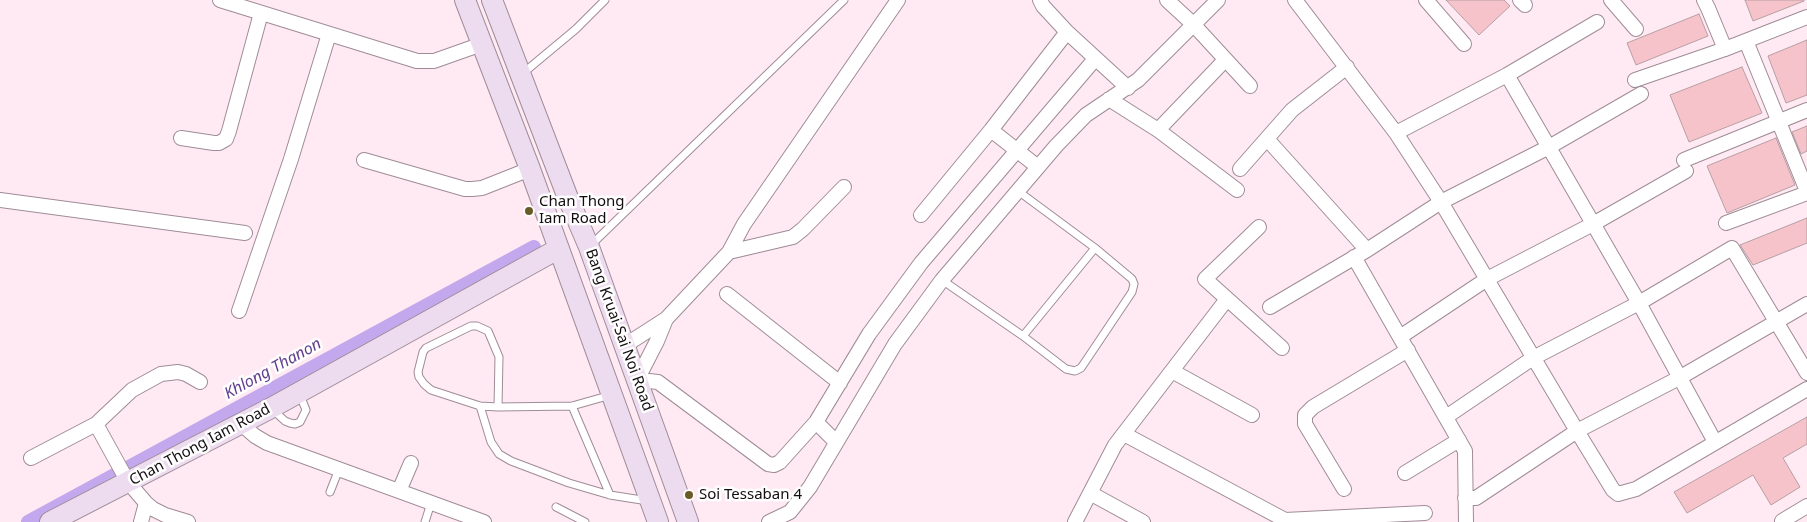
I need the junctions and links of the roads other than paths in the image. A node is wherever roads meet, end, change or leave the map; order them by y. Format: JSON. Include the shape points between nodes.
{"nodes":[{"id":1,"x":220,"y":0,"type":"edge"},
{"id":2,"x":492,"y":0,"type":"edge"},
{"id":3,"x":605,"y":0,"type":"edge"},
{"id":4,"x":844,"y":0,"type":"edge"},
{"id":5,"x":898,"y":0,"type":"edge"},
{"id":6,"x":1040,"y":0,"type":"edge"},
{"id":7,"x":1167,"y":0,"type":"edge"},
{"id":8,"x":1218,"y":0,"type":"edge"},
{"id":9,"x":1295,"y":0,"type":"edge"},
{"id":10,"x":1426,"y":0,"type":"edge"},
{"id":11,"x":1610,"y":0,"type":"edge"},
{"id":12,"x":1704,"y":0,"type":"edge"},
{"id":13,"x":467,"y":1,"type":"edge"},
{"id":14,"x":261,"y":14,"type":"junction"},
{"id":15,"x":1807,"y":17,"type":"edge"},
{"id":16,"x":1597,"y":22,"type":"dead end"},
{"id":17,"x":1193,"y":24,"type":"junction"},
{"id":18,"x":1636,"y":29,"type":"dead end"},
{"id":19,"x":1067,"y":32,"type":"junction"},
{"id":20,"x":329,"y":34,"type":"junction"},
{"id":21,"x":1746,"y":41,"type":"junction"},
{"id":22,"x":482,"y":44,"type":"junction"},
{"id":23,"x":1464,"y":44,"type":"dead end"},
{"id":24,"x":1725,"y":49,"type":"junction"},
{"id":25,"x":1095,"y":59,"type":"junction"},
{"id":26,"x":1225,"y":60,"type":"junction"},
{"id":27,"x":1347,"y":67,"type":"junction"},
{"id":28,"x":1507,"y":75,"type":"junction"},
{"id":29,"x":520,"y":76,"type":"junction"},
{"id":30,"x":1635,"y":80,"type":"dead end"},
{"id":31,"x":1250,"y":86,"type":"dead end"},
{"id":32,"x":1128,"y":88,"type":"junction"},
{"id":33,"x":1641,"y":94,"type":"dead end"},
{"id":34,"x":1109,"y":98,"type":"junction"},
{"id":35,"x":1807,"y":110,"type":"edge"},
{"id":36,"x":1779,"y":121,"type":"junction"},
{"id":37,"x":990,"y":130,"type":"junction"},
{"id":38,"x":1158,"y":130,"type":"junction"},
{"id":39,"x":1396,"y":133,"type":"junction"},
{"id":40,"x":181,"y":138,"type":"dead end"},
{"id":41,"x":1267,"y":138,"type":"junction"},
{"id":42,"x":1548,"y":147,"type":"junction"},
{"id":43,"x":1018,"y":151,"type":"junction"},
{"id":44,"x":364,"y":160,"type":"dead end"},
{"id":45,"x":1038,"y":168,"type":"junction"},
{"id":46,"x":530,"y":169,"type":"junction"},
{"id":47,"x":1240,"y":169,"type":"dead end"},
{"id":48,"x":844,"y":187,"type":"dead end"},
{"id":49,"x":1236,"y":190,"type":"dead end"},
{"id":50,"x":1018,"y":191,"type":"junction"},
{"id":51,"x":1807,"y":192,"type":"edge"},
{"id":52,"x":0,"y":200,"type":"edge"},
{"id":53,"x":1441,"y":202,"type":"junction"},
{"id":54,"x":921,"y":215,"type":"dead end"},
{"id":55,"x":1726,"y":223,"type":"dead end"},
{"id":56,"x":1593,"y":224,"type":"junction"},
{"id":57,"x":1259,"y":227,"type":"dead end"},
{"id":58,"x":245,"y":233,"type":"dead end"},
{"id":59,"x":589,"y":247,"type":"junction"},
{"id":60,"x":1095,"y":248,"type":"junction"},
{"id":61,"x":558,"y":249,"type":"junction"},
{"id":62,"x":1367,"y":250,"type":"junction"},
{"id":63,"x":729,"y":252,"type":"junction"},
{"id":64,"x":1354,"y":257,"type":"junction"},
{"id":65,"x":1487,"y":279,"type":"junction"},
{"id":66,"x":942,"y":280,"type":"junction"},
{"id":67,"x":728,"y":294,"type":"dead end"},
{"id":68,"x":1227,"y":299,"type":"junction"},
{"id":69,"x":1639,"y":303,"type":"junction"},
{"id":70,"x":1807,"y":304,"type":"edge"},
{"id":71,"x":1270,"y":307,"type":"dead end"},
{"id":72,"x":238,"y":311,"type":"dead end"},
{"id":73,"x":666,"y":319,"type":"junction"},
{"id":74,"x":1776,"y":322,"type":"junction"},
{"id":75,"x":1023,"y":336,"type":"junction"},
{"id":76,"x":1400,"y":337,"type":"junction"},
{"id":77,"x":624,"y":346,"type":"junction"},
{"id":78,"x":1282,"y":348,"type":"dead end"},
{"id":79,"x":1408,"y":350,"type":"junction"},
{"id":80,"x":1533,"y":358,"type":"junction"},
{"id":81,"x":1172,"y":371,"type":"junction"},
{"id":82,"x":1807,"y":373,"type":"edge"},
{"id":83,"x":1679,"y":378,"type":"junction"},
{"id":84,"x":200,"y":382,"type":"dead end"},
{"id":85,"x":638,"y":382,"type":"junction"},
{"id":86,"x":840,"y":383,"type":"junction"},
{"id":87,"x":1807,"y":389,"type":"edge"},
{"id":88,"x":613,"y":394,"type":"junction"},
{"id":89,"x":480,"y":406,"type":"junction"},
{"id":90,"x":572,"y":406,"type":"junction"},
{"id":91,"x":498,"y":407,"type":"junction"},
{"id":92,"x":1252,"y":415,"type":"dead end"},
{"id":93,"x":1446,"y":417,"type":"junction"},
{"id":94,"x":816,"y":422,"type":"junction"},
{"id":95,"x":240,"y":423,"type":"junction"},
{"id":96,"x":96,"y":424,"type":"junction"},
{"id":97,"x":1577,"y":431,"type":"junction"},
{"id":98,"x":1124,"y":434,"type":"junction"},
{"id":99,"x":1459,"y":440,"type":"junction"},
{"id":100,"x":836,"y":442,"type":"junction"},
{"id":101,"x":1715,"y":442,"type":"junction"},
{"id":102,"x":31,"y":458,"type":"dead end"},
{"id":103,"x":411,"y":463,"type":"dead end"},
{"id":104,"x":339,"y":469,"type":"junction"},
{"id":105,"x":1405,"y":474,"type":"dead end"},
{"id":106,"x":126,"y":477,"type":"junction"},
{"id":107,"x":1344,"y":489,"type":"dead end"},
{"id":108,"x":399,"y":491,"type":"junction"},
{"id":109,"x":330,"y":492,"type":"dead end"},
{"id":110,"x":1090,"y":493,"type":"junction"},
{"id":111,"x":610,"y":495,"type":"junction"},
{"id":112,"x":1465,"y":498,"type":"junction"},
{"id":113,"x":431,"y":502,"type":"junction"},
{"id":114,"x":651,"y":502,"type":"junction"},
{"id":115,"x":146,"y":503,"type":"junction"},
{"id":116,"x":1807,"y":506,"type":"edge"},
{"id":117,"x":556,"y":507,"type":"dead end"},
{"id":118,"x":1424,"y":513,"type":"dead end"},
{"id":119,"x":1782,"y":521,"type":"dead end"},
{"id":120,"x":50,"y":522,"type":"edge"},
{"id":121,"x":141,"y":522,"type":"edge"},
{"id":122,"x":188,"y":522,"type":"edge"},
{"id":123,"x":426,"y":522,"type":"edge"},
{"id":124,"x":484,"y":522,"type":"edge"},
{"id":125,"x":585,"y":522,"type":"edge"},
{"id":126,"x":658,"y":522,"type":"edge"},
{"id":127,"x":688,"y":522,"type":"edge"},
{"id":128,"x":769,"y":522,"type":"edge"},
{"id":129,"x":1075,"y":522,"type":"edge"},
{"id":130,"x":1143,"y":522,"type":"edge"},
{"id":131,"x":1466,"y":522,"type":"edge"}],
"edges":[{"from":1,"to":14,"type":"street"},
{"from":2,"to":29,"type":"main road","name":"Bang Kruai-Sai Noi Road"},
{"from":3,"to":29,"type":"lane"},
{"from":4,"to":59,"type":"lane"},
{"from":5,"to":63,"type":"street","via":[[744,224]]},
{"from":6,"to":19,"type":"street"},
{"from":7,"to":17,"type":"street"},
{"from":8,"to":17,"type":"street"},
{"from":9,"to":27,"type":"street"},
{"from":10,"to":23,"type":"street"},
{"from":11,"to":18,"type":"street"},
{"from":12,"to":24,"type":"street"},
{"from":13,"to":22,"type":"main road","name":"Bang Kruai-Sai Noi Road"},
{"from":14,"to":20,"type":"street"},
{"from":14,"to":40,"type":"street","via":[[226,139],[214,143]]},
{"from":15,"to":21,"type":"street"},
{"from":16,"to":28,"type":"street"},
{"from":17,"to":26,"type":"street"},
{"from":17,"to":32,"type":"street"},
{"from":19,"to":25,"type":"street"},
{"from":19,"to":37,"type":"street"},
{"from":20,"to":22,"type":"street","via":[[425,62]]},
{"from":20,"to":72,"type":"street","via":[[292,159]]},
{"from":21,"to":24,"type":"street"},
{"from":21,"to":36,"type":"street"},
{"from":22,"to":46,"type":"main road","name":"Bang Kruai-Sai Noi Road"},
{"from":24,"to":30,"type":"street"},
{"from":25,"to":32,"type":"street"},
{"from":25,"to":43,"type":"street"},
{"from":26,"to":31,"type":"street"},
{"from":26,"to":38,"type":"street"},
{"from":27,"to":39,"type":"street"},
{"from":27,"to":41,"type":"street","via":[[1292,110]]},
{"from":28,"to":39,"type":"street"},
{"from":28,"to":42,"type":"street"},
{"from":29,"to":59,"type":"main road","name":"Bang Kruai-Sai Noi Road"},
{"from":32,"to":34,"type":"street"},
{"from":33,"to":42,"type":"street"},
{"from":34,"to":38,"type":"street"},
{"from":34,"to":45,"type":"street","via":[[1086,115]]},
{"from":35,"to":36,"type":"street"},
{"from":36,"to":51,"type":"street"},
{"from":36,"to":56,"type":"street","via":[[1684,165]]},
{"from":37,"to":43,"type":"street"},
{"from":37,"to":54,"type":"street"},
{"from":38,"to":49,"type":"street"},
{"from":39,"to":53,"type":"street"},
{"from":41,"to":47,"type":"street"},
{"from":41,"to":62,"type":"street"},
{"from":42,"to":53,"type":"street"},
{"from":42,"to":56,"type":"street"},
{"from":43,"to":45,"type":"street"},
{"from":43,"to":86,"type":"street","via":[[921,263],[869,334]]},
{"from":44,"to":46,"type":"street","via":[[466,189],[482,188]]},
{"from":45,"to":50,"type":"street"},
{"from":46,"to":61,"type":"main road","name":"Bang Kruai-Sai Noi Road"},
{"from":48,"to":63,"type":"street","via":[[793,237]]},
{"from":50,"to":60,"type":"lane"},
{"from":50,"to":66,"type":"street"},
{"from":51,"to":55,"type":"street"},
{"from":52,"to":58,"type":"street"},
{"from":53,"to":62,"type":"street"},
{"from":53,"to":65,"type":"street"},
{"from":56,"to":65,"type":"street"},
{"from":56,"to":69,"type":"street"},
{"from":57,"to":68,"type":"street","via":[[1205,279]]},
{"from":59,"to":77,"type":"main road","name":"Bang Kruai-Sai Noi Road"},
{"from":60,"to":75,"type":"lane"},
{"from":60,"to":75,"type":"lane","via":[[1132,279],[1134,287],[1081,368],[1075,371],[1066,369]]},
{"from":61,"to":88,"type":"main road","name":"Bang Kruai-Sai Noi Road"},
{"from":61,"to":95,"type":"main road","name":"Chan Thong Iam Road"},
{"from":62,"to":64,"type":"street"},
{"from":63,"to":73,"type":"street"},
{"from":64,"to":71,"type":"street"},
{"from":64,"to":76,"type":"street"},
{"from":65,"to":76,"type":"street"},
{"from":65,"to":80,"type":"street"},
{"from":66,"to":75,"type":"lane"},
{"from":66,"to":100,"type":"street","via":[[895,344]]},
{"from":67,"to":86,"type":"street"},
{"from":68,"to":78,"type":"street"},
{"from":68,"to":81,"type":"street"},
{"from":69,"to":74,"type":"street","via":[[1732,248]]},
{"from":69,"to":80,"type":"street"},
{"from":69,"to":83,"type":"street"},
{"from":70,"to":74,"type":"street"},
{"from":73,"to":77,"type":"street"},
{"from":73,"to":85,"type":"street"},
{"from":74,"to":82,"type":"street"},
{"from":74,"to":83,"type":"street"},
{"from":76,"to":79,"type":"street"},
{"from":77,"to":85,"type":"main road","name":"Bang Kruai-Sai Noi Road"},
{"from":79,"to":93,"type":"street"},
{"from":79,"to":107,"type":"street","via":[[1313,407],[1305,416],[1305,424]]},
{"from":80,"to":93,"type":"street"},
{"from":80,"to":97,"type":"street"},
{"from":81,"to":92,"type":"street"},
{"from":81,"to":98,"type":"street"},
{"from":83,"to":97,"type":"street"},
{"from":83,"to":101,"type":"street"},
{"from":84,"to":96,"type":"street","via":[[178,372],[161,374],[132,390]]},
{"from":85,"to":94,"type":"street","via":[[658,382],[768,464],[780,462]]},
{"from":85,"to":127,"type":"main road","name":"Bang Kruai-Sai Noi Road"},
{"from":86,"to":94,"type":"street"},
{"from":87,"to":101,"type":"street"},
{"from":88,"to":90,"type":"lane"},
{"from":88,"to":114,"type":"main road","name":"Bang Kruai-Sai Noi Road"},
{"from":89,"to":91,"type":"lane"},
{"from":89,"to":91,"type":"lane","via":[[431,390],[418,372],[426,348],[471,326],[488,330],[496,346],[499,357]]},
{"from":89,"to":111,"type":"lane","via":[[491,442],[499,454],[569,484]]},
{"from":90,"to":91,"type":"lane"},
{"from":90,"to":111,"type":"lane"},
{"from":93,"to":99,"type":"street"},
{"from":94,"to":100,"type":"street"},
{"from":95,"to":104,"type":"street","via":[[267,443]]},
{"from":95,"to":106,"type":"main road","name":"Chan Thong Iam Road"},
{"from":96,"to":102,"type":"street"},
{"from":96,"to":106,"type":"street"},
{"from":97,"to":101,"type":"street","via":[[1618,494],[1636,489]]},
{"from":97,"to":112,"type":"street","via":[[1476,498]]},
{"from":98,"to":110,"type":"street"},
{"from":98,"to":118,"type":"street","via":[[1285,520]]},
{"from":99,"to":105,"type":"street"},
{"from":99,"to":112,"type":"street","via":[[1465,451]]},
{"from":100,"to":128,"type":"street","via":[[810,488],[790,512]]},
{"from":103,"to":108,"type":"street"},
{"from":104,"to":108,"type":"street"},
{"from":104,"to":109,"type":"lane"},
{"from":106,"to":115,"type":"street"},
{"from":106,"to":120,"type":"main road","name":"Chan Thong Iam Road"},
{"from":108,"to":113,"type":"street"},
{"from":110,"to":129,"type":"street"},
{"from":110,"to":130,"type":"street"},
{"from":111,"to":114,"type":"lane"},
{"from":112,"to":131,"type":"street"},
{"from":113,"to":123,"type":"lane"},
{"from":113,"to":124,"type":"street"},
{"from":114,"to":126,"type":"main road","name":"Bang Kruai-Sai Noi Road"},
{"from":115,"to":121,"type":"street"},
{"from":115,"to":122,"type":"street","via":[[165,515]]},
{"from":116,"to":119,"type":"street"},
{"from":117,"to":125,"type":"lane"}]}
